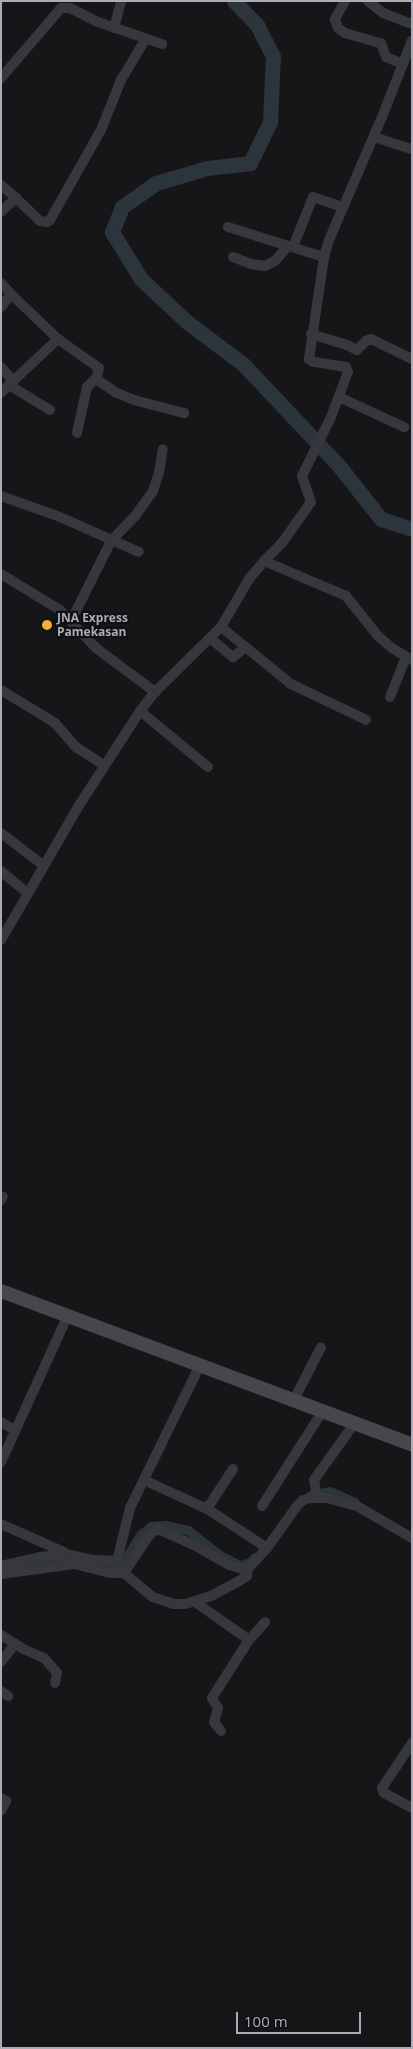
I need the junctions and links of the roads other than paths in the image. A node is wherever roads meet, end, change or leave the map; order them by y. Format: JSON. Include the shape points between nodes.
{"nodes":[{"id":1,"x":121,"y":1,"type":"edge"},
{"id":2,"x":345,"y":1,"type":"edge"},
{"id":3,"x":368,"y":1,"type":"edge"},
{"id":4,"x":412,"y":24,"type":"edge"},
{"id":5,"x":114,"y":28,"type":"junction"},
{"id":6,"x":145,"y":40,"type":"junction"},
{"id":7,"x":412,"y":41,"type":"edge"},
{"id":8,"x":162,"y":44,"type":"dead end"},
{"id":9,"x":403,"y":64,"type":"junction"},
{"id":10,"x":1,"y":78,"type":"edge"},
{"id":11,"x":374,"y":137,"type":"junction"},
{"id":12,"x":412,"y":149,"type":"edge"},
{"id":13,"x":1,"y":185,"type":"edge"},
{"id":14,"x":16,"y":198,"type":"junction"},
{"id":15,"x":342,"y":208,"type":"junction"},
{"id":16,"x":1,"y":212,"type":"edge"},
{"id":17,"x":228,"y":227,"type":"dead end"},
{"id":18,"x":290,"y":247,"type":"junction"},
{"id":19,"x":324,"y":256,"type":"junction"},
{"id":20,"x":233,"y":257,"type":"dead end"},
{"id":21,"x":1,"y":283,"type":"edge"},
{"id":22,"x":11,"y":294,"type":"junction"},
{"id":23,"x":1,"y":307,"type":"edge"},
{"id":24,"x":311,"y":334,"type":"junction"},
{"id":25,"x":58,"y":339,"type":"junction"},
{"id":26,"x":412,"y":359,"type":"edge"},
{"id":27,"x":1,"y":367,"type":"edge"},
{"id":28,"x":96,"y":378,"type":"junction"},
{"id":29,"x":8,"y":387,"type":"edge"},
{"id":30,"x":339,"y":397,"type":"junction"},
{"id":31,"x":50,"y":410,"type":"dead end"},
{"id":32,"x":184,"y":413,"type":"dead end"},
{"id":33,"x":404,"y":427,"type":"dead end"},
{"id":34,"x":77,"y":433,"type":"dead end"},
{"id":35,"x":163,"y":449,"type":"dead end"},
{"id":36,"x":1,"y":496,"type":"edge"},
{"id":37,"x":111,"y":541,"type":"junction"},
{"id":38,"x":139,"y":552,"type":"dead end"},
{"id":39,"x":264,"y":561,"type":"junction"},
{"id":40,"x":1,"y":574,"type":"edge"},
{"id":41,"x":71,"y":621,"type":"junction"},
{"id":42,"x":221,"y":627,"type":"junction"},
{"id":43,"x":210,"y":638,"type":"junction"},
{"id":44,"x":246,"y":647,"type":"junction"},
{"id":45,"x":409,"y":658,"type":"edge"},
{"id":46,"x":1,"y":690,"type":"edge"},
{"id":47,"x":155,"y":692,"type":"junction"},
{"id":48,"x":390,"y":697,"type":"dead end"},
{"id":49,"x":140,"y":711,"type":"junction"},
{"id":50,"x":366,"y":720,"type":"dead end"},
{"id":51,"x":104,"y":765,"type":"junction"},
{"id":52,"x":208,"y":767,"type":"dead end"},
{"id":53,"x":1,"y":833,"type":"edge"},
{"id":54,"x":44,"y":866,"type":"junction"},
{"id":55,"x":1,"y":871,"type":"edge"},
{"id":56,"x":28,"y":894,"type":"junction"},
{"id":57,"x":1,"y":940,"type":"edge"},
{"id":58,"x":1,"y":1291,"type":"edge"},
{"id":59,"x":68,"y":1315,"type":"junction"},
{"id":60,"x":321,"y":1347,"type":"dead end"},
{"id":61,"x":200,"y":1365,"type":"junction"},
{"id":62,"x":294,"y":1400,"type":"junction"},
{"id":63,"x":322,"y":1412,"type":"junction"},
{"id":64,"x":1,"y":1422,"type":"edge"},
{"id":65,"x":354,"y":1424,"type":"junction"},
{"id":66,"x":14,"y":1430,"type":"junction"},
{"id":67,"x":412,"y":1445,"type":"edge"},
{"id":68,"x":1,"y":1462,"type":"edge"},
{"id":69,"x":233,"y":1469,"type":"dead end"},
{"id":70,"x":144,"y":1480,"type":"junction"},
{"id":71,"x":316,"y":1494,"type":"junction"},
{"id":72,"x":262,"y":1506,"type":"dead end"},
{"id":73,"x":206,"y":1508,"type":"junction"},
{"id":74,"x":1,"y":1524,"type":"edge"},
{"id":75,"x":412,"y":1538,"type":"edge"},
{"id":76,"x":263,"y":1545,"type":"junction"},
{"id":77,"x":67,"y":1554,"type":"junction"},
{"id":78,"x":1,"y":1566,"type":"edge"},
{"id":79,"x":120,"y":1567,"type":"junction"},
{"id":80,"x":247,"y":1570,"type":"junction"},
{"id":81,"x":1,"y":1574,"type":"edge"},
{"id":82,"x":195,"y":1602,"type":"junction"},
{"id":83,"x":265,"y":1622,"type":"dead end"},
{"id":84,"x":1,"y":1635,"type":"edge"},
{"id":85,"x":249,"y":1640,"type":"junction"},
{"id":86,"x":15,"y":1644,"type":"junction"},
{"id":87,"x":1,"y":1662,"type":"edge"},
{"id":88,"x":55,"y":1683,"type":"dead end"},
{"id":89,"x":221,"y":1731,"type":"dead end"},
{"id":90,"x":412,"y":1743,"type":"edge"},
{"id":91,"x":1,"y":1798,"type":"edge"},
{"id":92,"x":412,"y":1808,"type":"edge"},
{"id":93,"x":1,"y":1811,"type":"edge"}],
"edges":[{"from":1,"to":5,"type":"street"},
{"from":2,"to":9,"type":"street","via":[[335,19],[338,28],[381,44],[386,57]]},
{"from":3,"to":4,"type":"street","via":[[383,13]]},
{"from":5,"to":6,"type":"street"},
{"from":5,"to":10,"type":"street","via":[[76,10],[61,8]]},
{"from":6,"to":8,"type":"street"},
{"from":6,"to":14,"type":"street","via":[[121,80],[101,130],[50,220],[40,221]]},
{"from":7,"to":9,"type":"street"},
{"from":9,"to":11,"type":"street"},
{"from":11,"to":12,"type":"street"},
{"from":11,"to":15,"type":"street"},
{"from":13,"to":14,"type":"street"},
{"from":14,"to":16,"type":"street"},
{"from":15,"to":18,"type":"street","via":[[313,197]]},
{"from":15,"to":19,"type":"street"},
{"from":17,"to":18,"type":"street"},
{"from":18,"to":19,"type":"street"},
{"from":18,"to":20,"type":"street","via":[[264,266]]},
{"from":19,"to":24,"type":"street"},
{"from":21,"to":22,"type":"street"},
{"from":22,"to":23,"type":"street"},
{"from":22,"to":25,"type":"street"},
{"from":24,"to":26,"type":"street","via":[[357,350],[371,339]]},
{"from":24,"to":30,"type":"street","via":[[310,361],[348,369]]},
{"from":25,"to":28,"type":"street","via":[[98,366],[100,370]]},
{"from":25,"to":29,"type":"street"},
{"from":27,"to":29,"type":"street"},
{"from":28,"to":32,"type":"street","via":[[115,392],[134,400]]},
{"from":28,"to":34,"type":"street","via":[[88,387]]},
{"from":29,"to":31,"type":"street"},
{"from":30,"to":33,"type":"street"},
{"from":30,"to":39,"type":"street","via":[[302,478],[310,504],[282,543]]},
{"from":35,"to":37,"type":"street","via":[[153,491]]},
{"from":36,"to":37,"type":"street","via":[[60,517]]},
{"from":37,"to":38,"type":"street"},
{"from":37,"to":41,"type":"street"},
{"from":39,"to":42,"type":"street","via":[[249,579]]},
{"from":39,"to":45,"type":"street","via":[[342,593],[378,636]]},
{"from":40,"to":41,"type":"street","via":[[42,598]]},
{"from":41,"to":47,"type":"street","via":[[96,648]]},
{"from":42,"to":43,"type":"street"},
{"from":42,"to":44,"type":"street"},
{"from":43,"to":44,"type":"street","via":[[233,657]]},
{"from":43,"to":47,"type":"street"},
{"from":44,"to":50,"type":"street","via":[[291,684]]},
{"from":45,"to":48,"type":"street"},
{"from":46,"to":51,"type":"street","via":[[55,723],[76,747]]},
{"from":47,"to":49,"type":"street"},
{"from":49,"to":51,"type":"street"},
{"from":49,"to":52,"type":"street"},
{"from":51,"to":54,"type":"street"},
{"from":53,"to":54,"type":"street"},
{"from":54,"to":56,"type":"street"},
{"from":55,"to":56,"type":"street"},
{"from":56,"to":57,"type":"street"},
{"from":58,"to":59,"type":"main road"},
{"from":59,"to":61,"type":"main road"},
{"from":59,"to":66,"type":"street"},
{"from":60,"to":62,"type":"street"},
{"from":61,"to":62,"type":"main road"},
{"from":61,"to":70,"type":"street"},
{"from":62,"to":63,"type":"main road"},
{"from":63,"to":65,"type":"main road"},
{"from":63,"to":72,"type":"street"},
{"from":64,"to":66,"type":"street"},
{"from":65,"to":67,"type":"main road"},
{"from":65,"to":71,"type":"street","via":[[316,1478]]},
{"from":66,"to":68,"type":"street"},
{"from":69,"to":73,"type":"street"},
{"from":70,"to":73,"type":"street"},
{"from":70,"to":79,"type":"street","via":[[127,1517]]},
{"from":71,"to":75,"type":"street","via":[[357,1506]]},
{"from":71,"to":76,"type":"street","via":[[303,1500]]},
{"from":73,"to":76,"type":"street"},
{"from":74,"to":77,"type":"street"},
{"from":76,"to":80,"type":"street"},
{"from":77,"to":78,"type":"street"},
{"from":77,"to":79,"type":"street"},
{"from":79,"to":80,"type":"street","via":[[158,1529],[229,1566]]},
{"from":79,"to":81,"type":"street","via":[[110,1573],[74,1564]]},
{"from":79,"to":82,"type":"street","via":[[141,1589],[158,1600],[173,1604]]},
{"from":80,"to":82,"type":"street","via":[[247,1576],[239,1581]]},
{"from":82,"to":85,"type":"street"},
{"from":83,"to":85,"type":"street"},
{"from":84,"to":86,"type":"street"},
{"from":85,"to":89,"type":"street","via":[[212,1698],[218,1708],[214,1722]]},
{"from":86,"to":87,"type":"street"},
{"from":86,"to":88,"type":"street","via":[[44,1658],[57,1672]]},
{"from":90,"to":92,"type":"street","via":[[382,1788],[384,1793]]},
{"from":91,"to":93,"type":"street","via":[[6,1801]]}]}
